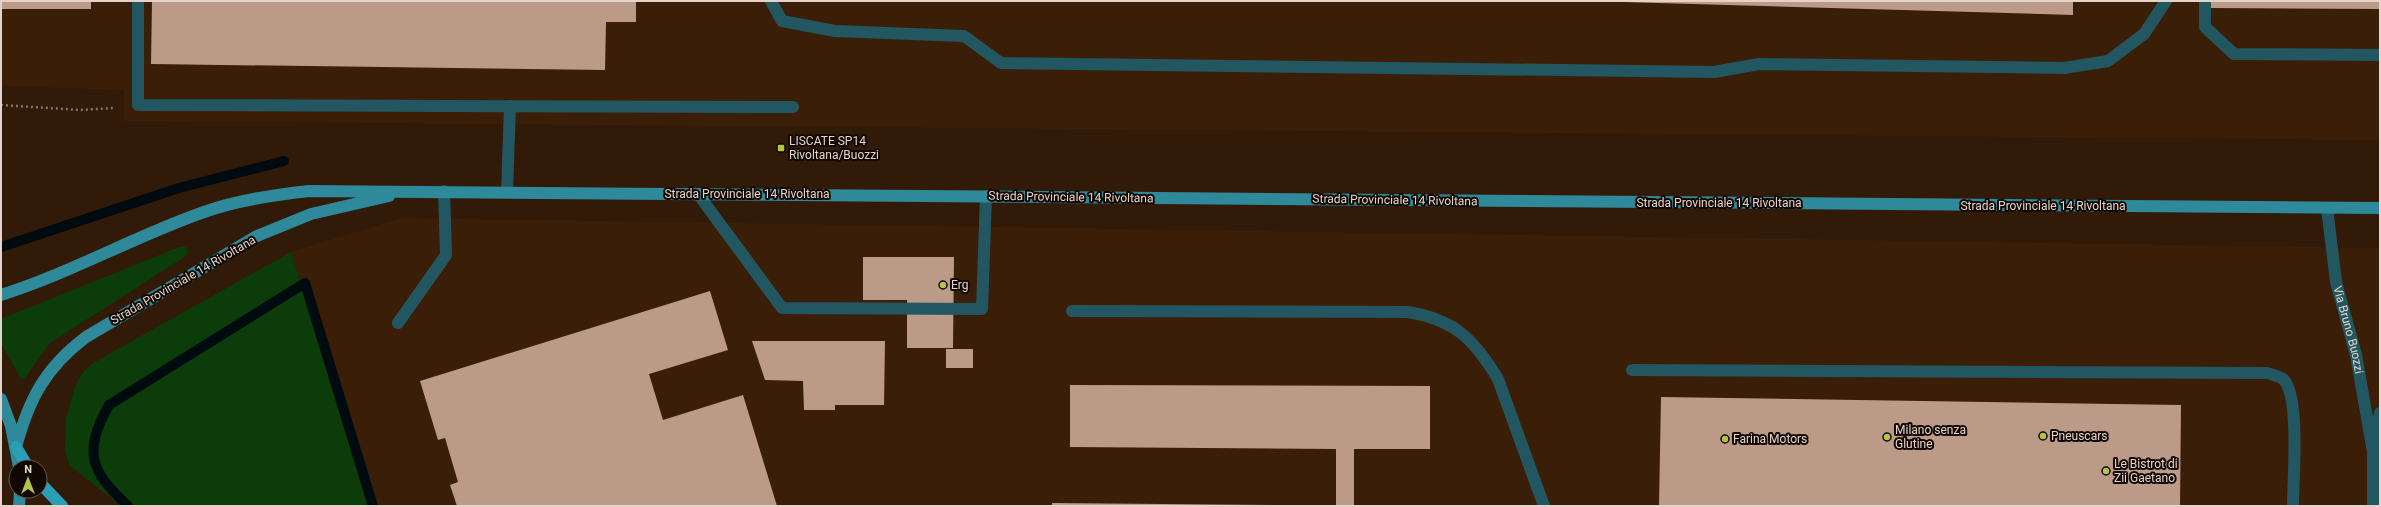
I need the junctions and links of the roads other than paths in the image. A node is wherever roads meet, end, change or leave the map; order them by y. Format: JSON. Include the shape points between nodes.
{"nodes":[{"id":1,"x":138,"y":1,"type":"edge"},
{"id":2,"x":771,"y":1,"type":"edge"},
{"id":3,"x":2166,"y":1,"type":"edge"},
{"id":4,"x":2205,"y":1,"type":"edge"},
{"id":5,"x":2380,"y":55,"type":"edge"},
{"id":6,"x":510,"y":106,"type":"junction"},
{"id":7,"x":793,"y":108,"type":"dead end"},
{"id":8,"x":410,"y":191,"type":"junction"},
{"id":9,"x":444,"y":191,"type":"junction"},
{"id":10,"x":507,"y":192,"type":"junction"},
{"id":11,"x":698,"y":194,"type":"junction"},
{"id":12,"x":986,"y":196,"type":"junction"},
{"id":13,"x":2327,"y":208,"type":"junction"},
{"id":14,"x":2380,"y":208,"type":"edge"},
{"id":15,"x":1,"y":295,"type":"edge"},
{"id":16,"x":1072,"y":311,"type":"dead end"},
{"id":17,"x":398,"y":323,"type":"dead end"},
{"id":18,"x":1632,"y":370,"type":"dead end"},
{"id":19,"x":1,"y":398,"type":"edge"},
{"id":20,"x":2380,"y":413,"type":"edge"},
{"id":21,"x":16,"y":447,"type":"junction"},
{"id":22,"x":2373,"y":452,"type":"junction"},
{"id":23,"x":18,"y":459,"type":"edge"},
{"id":24,"x":23,"y":459,"type":"edge"},
{"id":25,"x":48,"y":491,"type":"edge"},
{"id":26,"x":62,"y":506,"type":"edge"},
{"id":27,"x":1544,"y":506,"type":"edge"},
{"id":28,"x":2293,"y":506,"type":"edge"},
{"id":29,"x":2373,"y":506,"type":"edge"}],
"edges":[{"from":1,"to":6,"type":"street","via":[[138,105]]},
{"from":2,"to":3,"type":"street","via":[[782,21],[835,31],[964,36],[1001,63],[1714,72],[1759,64],[2064,68],[2108,61],[2144,34]]},
{"from":4,"to":5,"type":"street","via":[[2205,27],[2234,54]]},
{"from":6,"to":7,"type":"street"},
{"from":6,"to":10,"type":"street"},
{"from":8,"to":9,"type":"main road","name":"Strada Provinciale 14 Rivoltana"},
{"from":8,"to":15,"type":"main road","name":"Strada Provinciale 14 Rivoltana","via":[[309,191],[226,205],[189,217],[47,280]]},
{"from":8,"to":21,"type":"main road","name":"Strada Provinciale 14 Rivoltana","via":[[311,214],[257,236],[86,337],[62,356],[41,383],[28,408]]},
{"from":9,"to":10,"type":"main road","name":"Strada Provinciale 14 Rivoltana"},
{"from":9,"to":17,"type":"street","via":[[446,256]]},
{"from":10,"to":11,"type":"main road","name":"Strada Provinciale 14 Rivoltana"},
{"from":11,"to":12,"type":"main road","name":"Strada Provinciale 14 Rivoltana"},
{"from":11,"to":12,"type":"street","via":[[782,308],[982,309]]},
{"from":12,"to":13,"type":"main road","name":"Strada Provinciale 14 Rivoltana"},
{"from":13,"to":14,"type":"main road","name":"Strada Provinciale 14 Rivoltana"},
{"from":13,"to":22,"type":"street","name":"Via Bruno Buozzi","via":[[2336,282],[2356,355]]},
{"from":16,"to":27,"type":"street","via":[[1407,312],[1442,320],[1468,338],[1498,379]]},
{"from":18,"to":28,"type":"street","via":[[2267,373],[2284,379],[2291,391],[2294,411]]},
{"from":19,"to":21,"type":"main road"},
{"from":20,"to":22,"type":"street","name":"Via Bruno Buozzi"},
{"from":21,"to":23,"type":"main road"},
{"from":21,"to":24,"type":"highway"},
{"from":22,"to":29,"type":"street","name":"Via Bruno Buozzi"},
{"from":25,"to":26,"type":"highway"}]}
